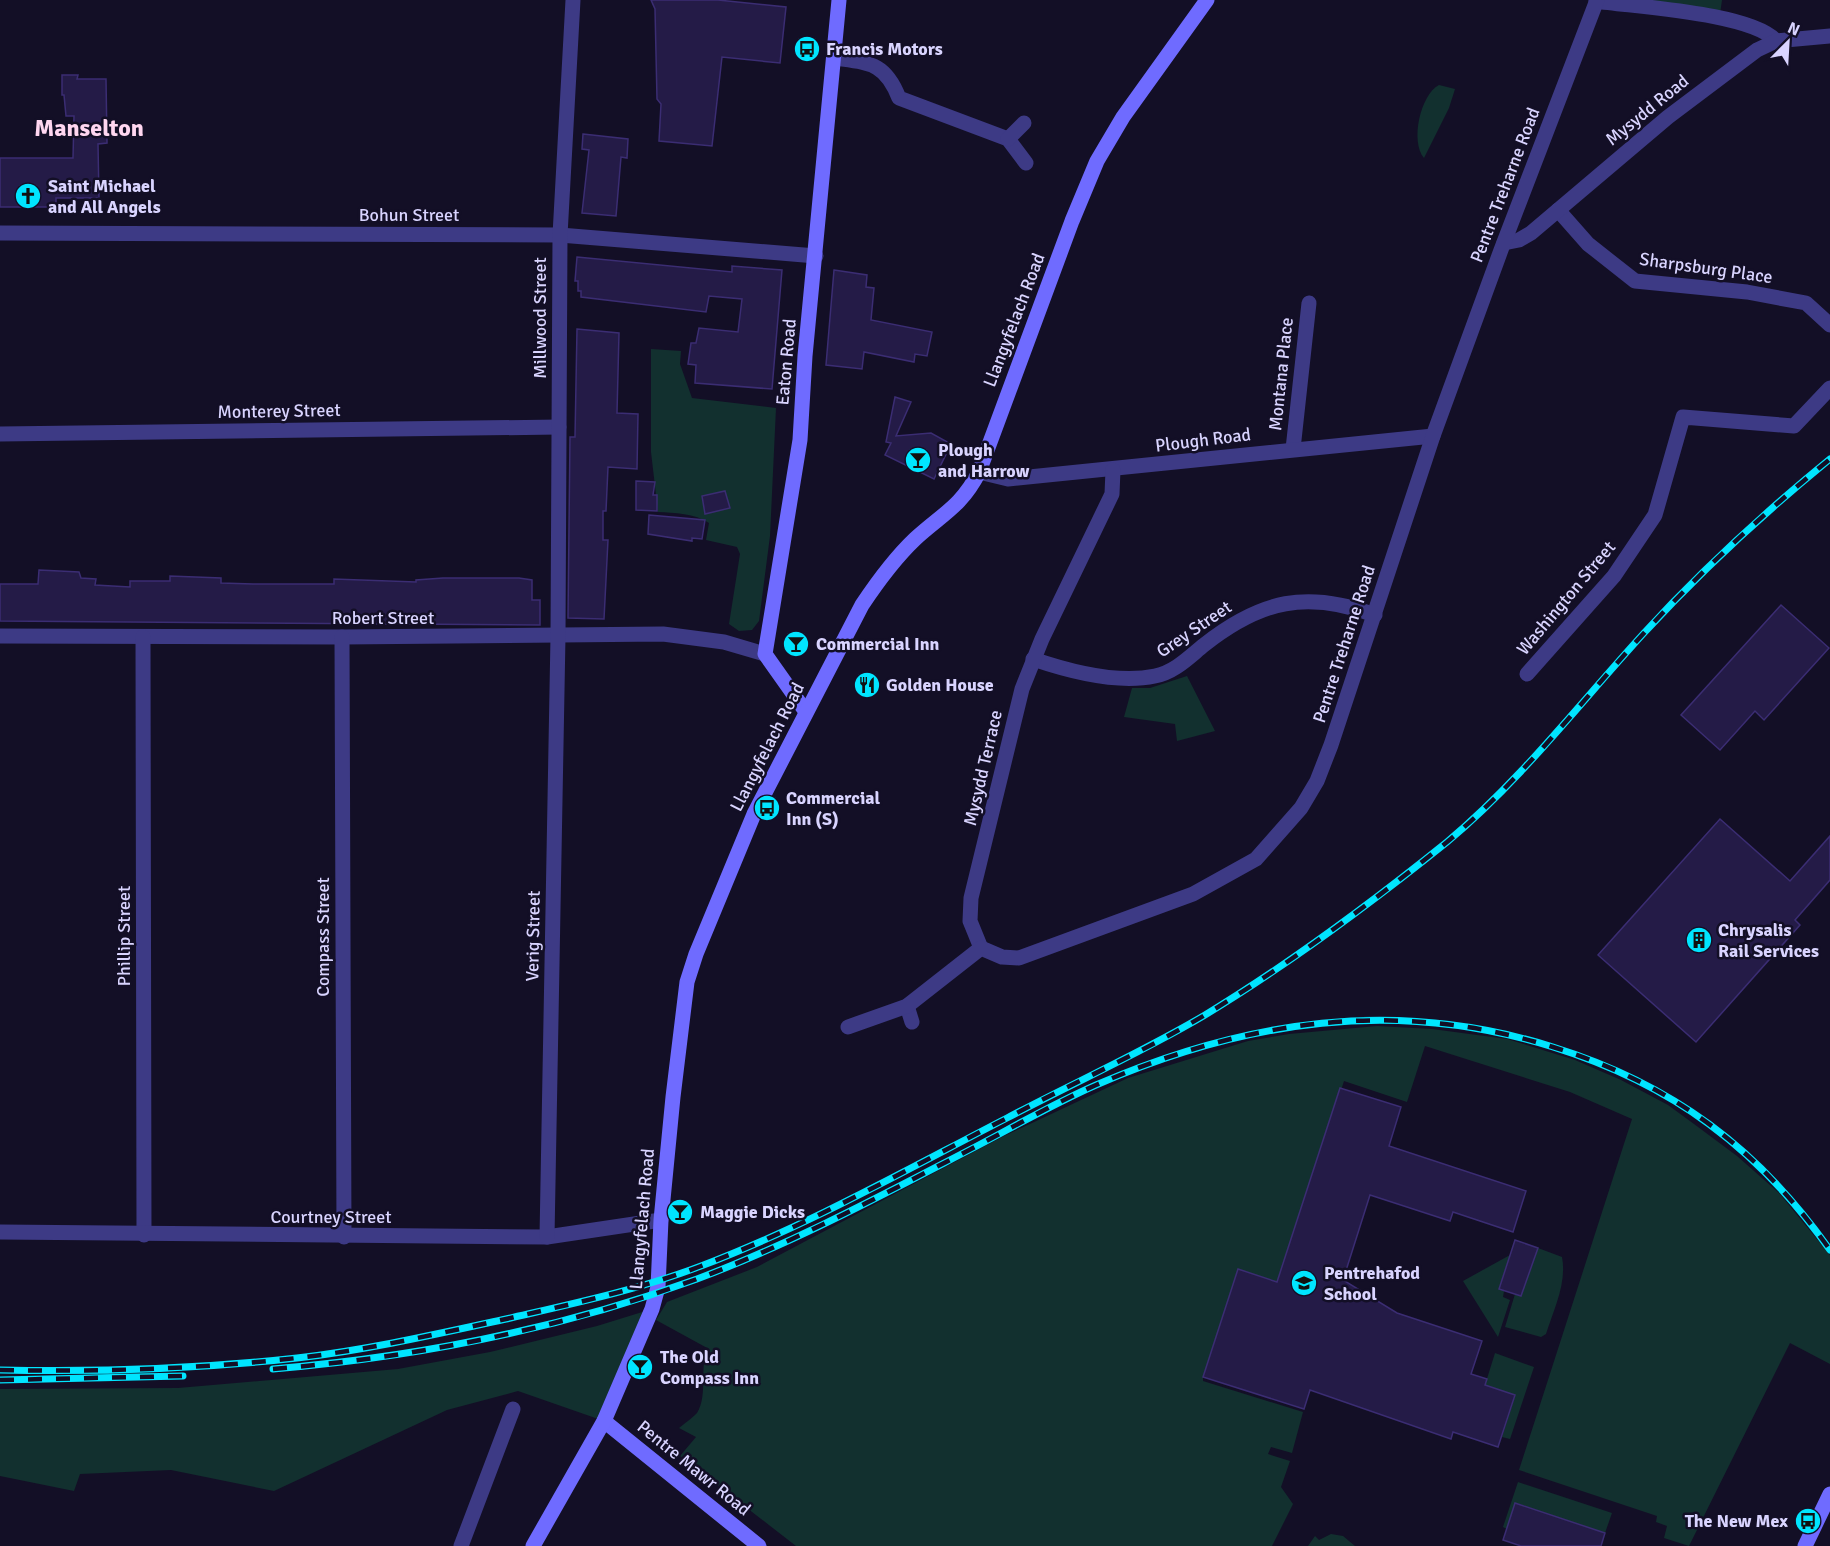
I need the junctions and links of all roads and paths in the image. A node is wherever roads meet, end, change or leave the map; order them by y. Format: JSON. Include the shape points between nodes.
{"nodes":[{"id":1,"x":573,"y":0,"type":"edge"},
{"id":2,"x":839,"y":0,"type":"edge"},
{"id":3,"x":1208,"y":0,"type":"edge"},
{"id":4,"x":1596,"y":1,"type":"edge"},
{"id":5,"x":1830,"y":36,"type":"edge"},
{"id":6,"x":1776,"y":41,"type":"junction"},
{"id":7,"x":834,"y":58,"type":"junction"},
{"id":8,"x":1024,"y":123,"type":"dead end"},
{"id":9,"x":1008,"y":139,"type":"junction"},
{"id":10,"x":1026,"y":163,"type":"dead end"},
{"id":11,"x":1558,"y":210,"type":"junction"},
{"id":12,"x":0,"y":233,"type":"edge"},
{"id":13,"x":560,"y":235,"type":"junction"},
{"id":14,"x":1504,"y":243,"type":"junction"},
{"id":15,"x":816,"y":256,"type":"junction"},
{"id":16,"x":1308,"y":303,"type":"dead end"},
{"id":17,"x":1830,"y":325,"type":"edge"},
{"id":18,"x":1830,"y":388,"type":"edge"},
{"id":19,"x":559,"y":426,"type":"junction"},
{"id":20,"x":0,"y":434,"type":"edge"},
{"id":21,"x":1433,"y":436,"type":"junction"},
{"id":22,"x":1293,"y":449,"type":"junction"},
{"id":23,"x":1113,"y":470,"type":"junction"},
{"id":24,"x":979,"y":472,"type":"junction"},
{"id":25,"x":1375,"y":615,"type":"junction"},
{"id":26,"x":0,"y":636,"type":"edge"},
{"id":27,"x":558,"y":636,"type":"junction"},
{"id":28,"x":143,"y":637,"type":"junction"},
{"id":29,"x":342,"y":638,"type":"junction"},
{"id":30,"x":765,"y":654,"type":"junction"},
{"id":31,"x":1033,"y":659,"type":"junction"},
{"id":32,"x":1527,"y":674,"type":"dead end"},
{"id":33,"x":806,"y":712,"type":"junction"},
{"id":34,"x":981,"y":948,"type":"junction"},
{"id":35,"x":907,"y":1006,"type":"junction"},
{"id":36,"x":912,"y":1022,"type":"dead end"},
{"id":37,"x":848,"y":1027,"type":"dead end"},
{"id":38,"x":661,"y":1220,"type":"junction"},
{"id":39,"x":0,"y":1232,"type":"edge"},
{"id":40,"x":144,"y":1235,"type":"junction"},
{"id":41,"x":344,"y":1237,"type":"junction"},
{"id":42,"x":547,"y":1237,"type":"junction"},
{"id":43,"x":513,"y":1409,"type":"dead end"},
{"id":44,"x":604,"y":1421,"type":"junction"},
{"id":45,"x":1830,"y":1494,"type":"edge"},
{"id":46,"x":462,"y":1546,"type":"edge"},
{"id":47,"x":533,"y":1546,"type":"edge"},
{"id":48,"x":759,"y":1546,"type":"edge"},
{"id":49,"x":1805,"y":1546,"type":"edge"}],
"edges":[{"from":1,"to":13,"type":"street","name":"Millwood Street"},
{"from":2,"to":7,"type":"main road","name":"Eaton Road"},
{"from":3,"to":24,"type":"main road","name":"Llangyfelach Road","via":[[1123,117],[1098,161]]},
{"from":4,"to":6,"type":"street","via":[[1738,22],[1764,30]]},
{"from":4,"to":14,"type":"street","name":"Pentre Treharne Road"},
{"from":5,"to":6,"type":"street","name":"Mysydd Road"},
{"from":6,"to":11,"type":"street","name":"Mysydd Road","via":[[1713,82]]},
{"from":7,"to":9,"type":"street","via":[[870,63],[892,81],[899,98]]},
{"from":7,"to":15,"type":"main road","name":"Eaton Road"},
{"from":8,"to":9,"type":"street"},
{"from":9,"to":10,"type":"street"},
{"from":11,"to":14,"type":"street","name":"Mysydd Road","via":[[1519,240]]},
{"from":11,"to":17,"type":"street","name":"Sharpsburg Place","via":[[1588,244],[1635,281],[1747,292],[1806,303]]},
{"from":12,"to":13,"type":"street","name":"Bohun Street"},
{"from":13,"to":15,"type":"street","name":"Bohun Street"},
{"from":13,"to":19,"type":"street","name":"Millwood Street"},
{"from":14,"to":21,"type":"street","name":"Pentre Treharne Road"},
{"from":15,"to":30,"type":"main road","name":"Eaton Road","via":[[800,440]]},
{"from":16,"to":22,"type":"street","name":"Montana Place"},
{"from":18,"to":32,"type":"street","name":"Washington Street","via":[[1794,426],[1683,417],[1655,515],[1614,576]]},
{"from":19,"to":20,"type":"street","name":"Monterey Street"},
{"from":19,"to":27,"type":"street","name":"Millwood Street"},
{"from":21,"to":22,"type":"street","name":"Plough Road"},
{"from":21,"to":25,"type":"street","name":"Pentre Treharne Road"},
{"from":22,"to":23,"type":"street","name":"Plough Road"},
{"from":23,"to":24,"type":"street","name":"Plough Road","via":[[1008,479]]},
{"from":23,"to":31,"type":"street","name":"Mysydd Terrace","via":[[1112,494]]},
{"from":24,"to":33,"type":"main road","name":"Llangyfelach Road","via":[[958,504],[916,538],[880,577]]},
{"from":25,"to":31,"type":"street","name":"Grey Street","via":[[1343,603],[1280,604],[1235,623],[1182,664],[1154,676],[1112,676]]},
{"from":25,"to":34,"type":"street","name":"Pentre Treharne Road","via":[[1317,781],[1301,808],[1256,859],[1192,894],[1019,958],[1002,957]]},
{"from":26,"to":28,"type":"street","name":"Robert Street"},
{"from":27,"to":29,"type":"street","name":"Robert Street"},
{"from":27,"to":30,"type":"street","name":"Robert Street","via":[[663,634],[724,642]]},
{"from":27,"to":42,"type":"street","name":"Verig Street"},
{"from":28,"to":29,"type":"street","name":"Robert Street"},
{"from":28,"to":40,"type":"street","name":"Phillip Street"},
{"from":29,"to":41,"type":"street","name":"Compass Street"},
{"from":30,"to":33,"type":"main road"},
{"from":31,"to":34,"type":"street","name":"Mysydd Terrace","via":[[1022,689],[971,898],[970,921]]},
{"from":33,"to":38,"type":"main road","name":"Llangyfelach Road","via":[[754,814],[707,923],[687,982]]},
{"from":34,"to":35,"type":"street"},
{"from":35,"to":36,"type":"street"},
{"from":35,"to":37,"type":"street"},
{"from":38,"to":42,"type":"street","name":"Courtney Street"},
{"from":38,"to":44,"type":"main road","name":"Llangyfelach Road","via":[[658,1287],[650,1316]]},
{"from":39,"to":40,"type":"street","name":"Courtney Street"},
{"from":40,"to":41,"type":"street","name":"Courtney Street"},
{"from":41,"to":42,"type":"street","name":"Courtney Street"},
{"from":43,"to":46,"type":"street"},
{"from":44,"to":47,"type":"main road","name":"Llangyfelach Road"},
{"from":44,"to":48,"type":"main road","name":"Pentre Mawr Road"},
{"from":45,"to":49,"type":"main road"}]}
